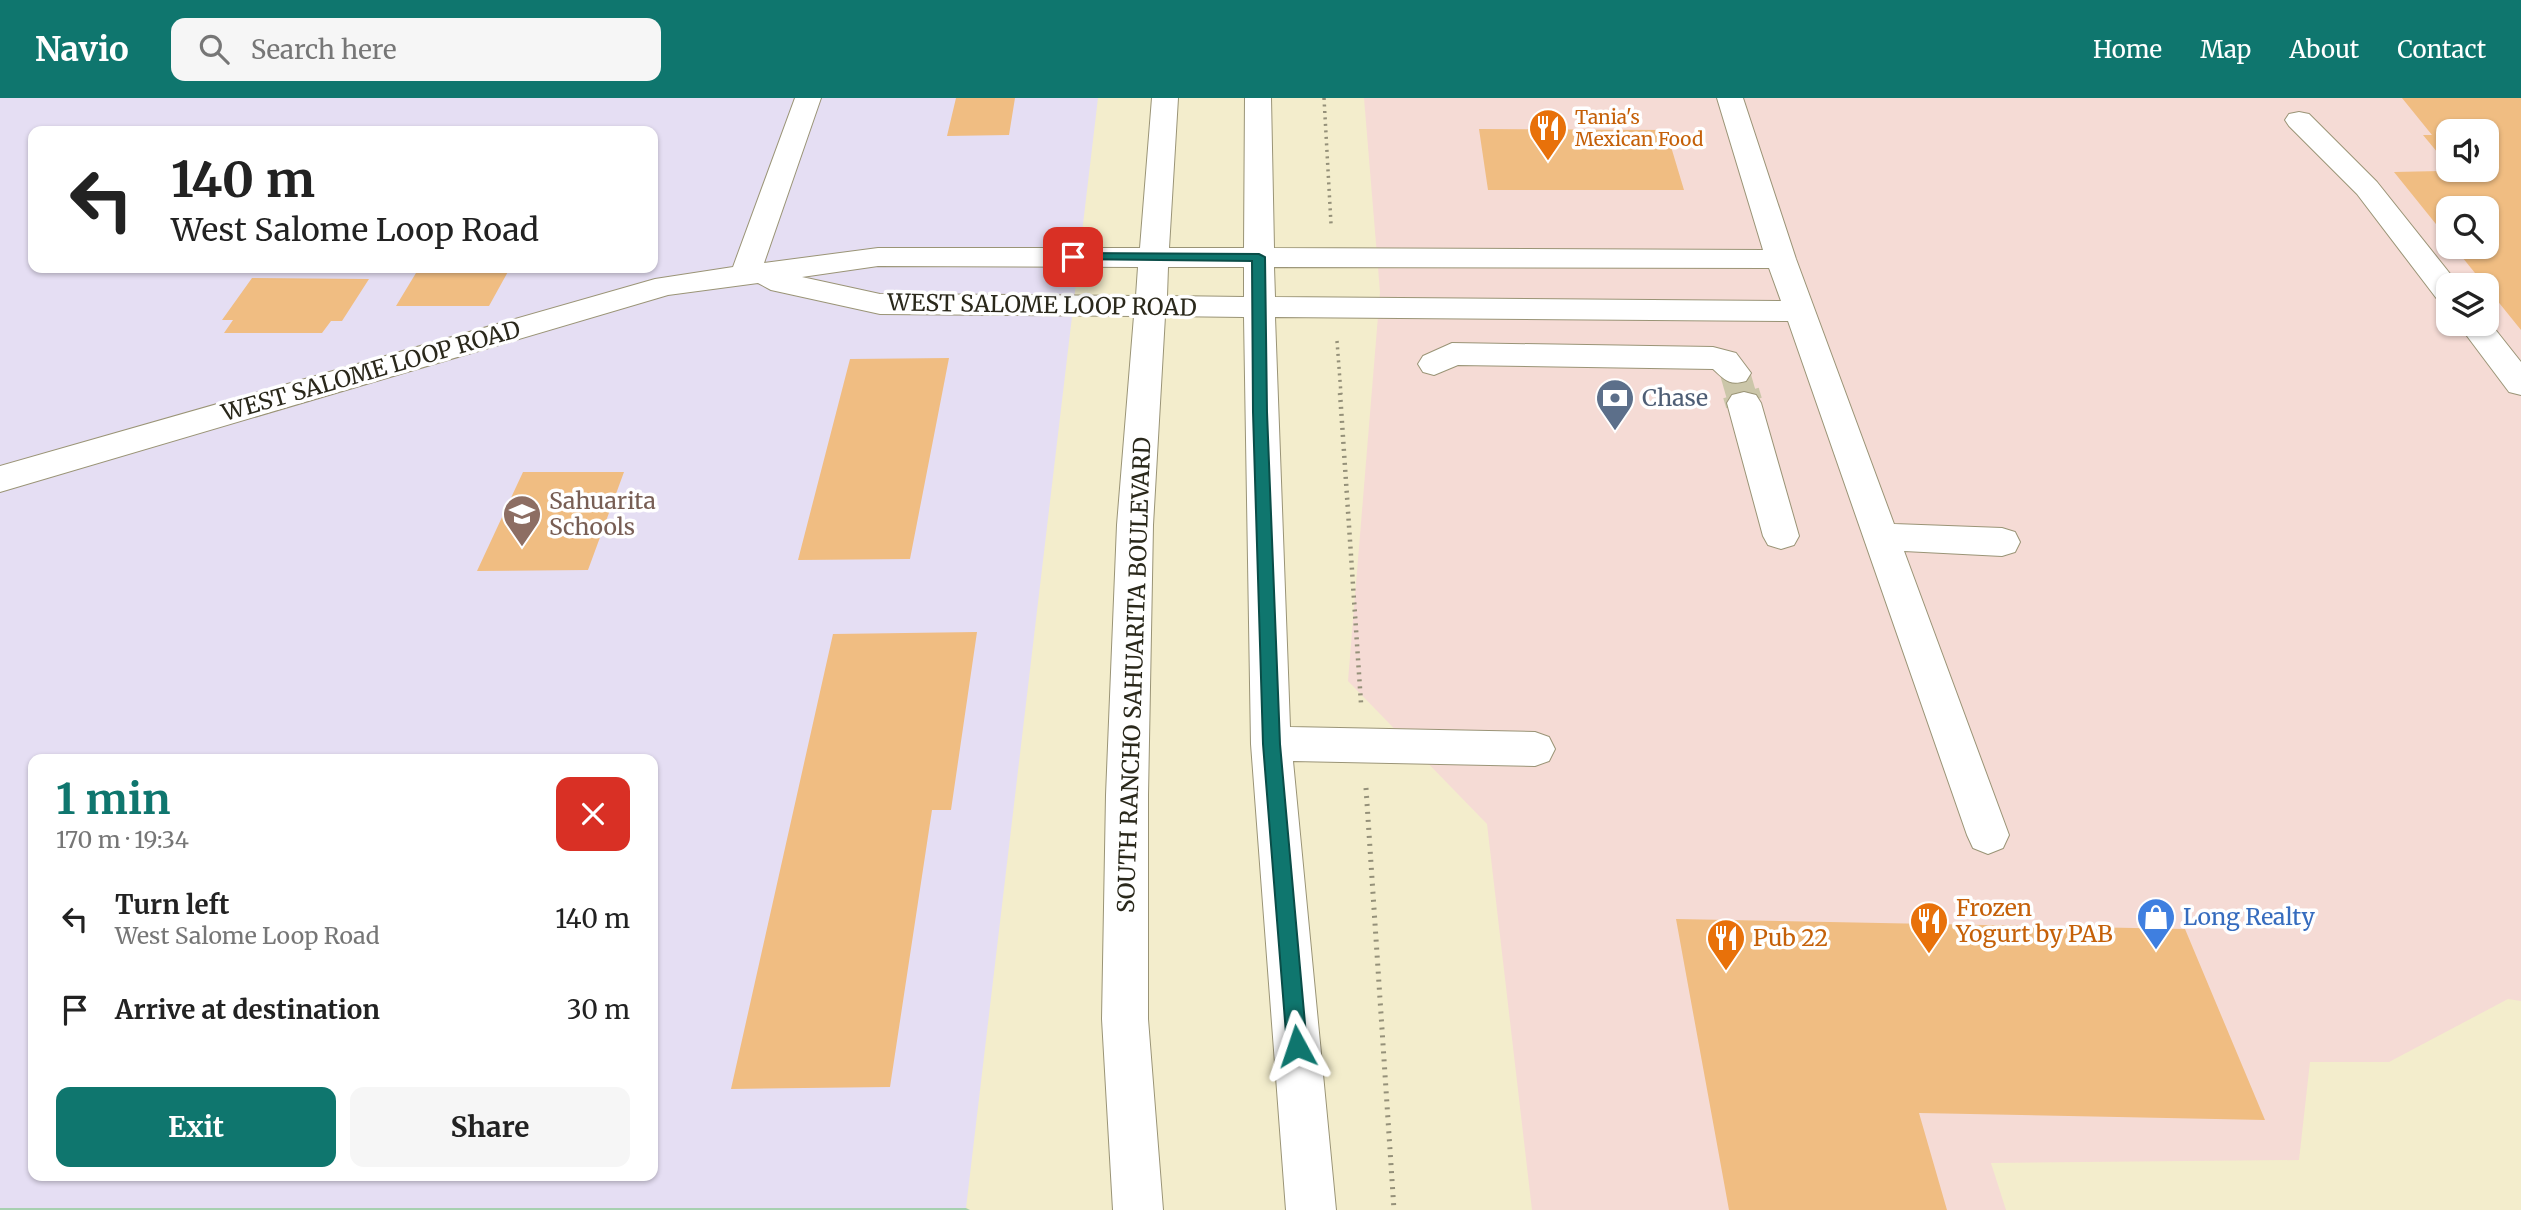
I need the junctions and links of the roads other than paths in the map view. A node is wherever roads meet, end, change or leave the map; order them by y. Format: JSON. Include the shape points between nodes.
{"nodes":[{"id":1,"x":808,"y":98,"type":"edge"},
{"id":2,"x":1166,"y":98,"type":"edge"},
{"id":3,"x":1258,"y":98,"type":"edge"},
{"id":4,"x":1730,"y":98,"type":"edge"},
{"id":5,"x":2299,"y":120,"type":"dead end"},
{"id":6,"x":1156,"y":257,"type":"junction"},
{"id":7,"x":1259,"y":257,"type":"junction"},
{"id":8,"x":1782,"y":259,"type":"junction"},
{"id":9,"x":745,"y":275,"type":"junction"},
{"id":10,"x":2436,"y":277,"type":"edge"},
{"id":11,"x":1152,"y":306,"type":"junction"},
{"id":12,"x":1259,"y":307,"type":"junction"},
{"id":13,"x":1800,"y":311,"type":"junction"},
{"id":14,"x":2483,"y":336,"type":"edge"},
{"id":15,"x":1434,"y":365,"type":"dead end"},
{"id":16,"x":2521,"y":384,"type":"edge"},
{"id":17,"x":0,"y":479,"type":"edge"},
{"id":18,"x":1780,"y":536,"type":"dead end"},
{"id":19,"x":1881,"y":537,"type":"junction"},
{"id":20,"x":2003,"y":542,"type":"dead end"},
{"id":21,"x":1271,"y":744,"type":"junction"},
{"id":22,"x":1535,"y":749,"type":"dead end"},
{"id":23,"x":1989,"y":835,"type":"dead end"},
{"id":24,"x":1138,"y":1210,"type":"edge"},
{"id":25,"x":1311,"y":1210,"type":"edge"}],
"edges":[{"from":1,"to":9,"type":"street"},
{"from":2,"to":6,"type":"street","name":"SOUTH RANCHO SAHUARITA BOULEVARD"},
{"from":3,"to":7,"type":"street"},
{"from":4,"to":8,"type":"street"},
{"from":5,"to":10,"type":"street","via":[[2367,188]]},
{"from":6,"to":7,"type":"street","name":"WEST SALOME LOOP ROAD"},
{"from":6,"to":9,"type":"street","name":"WEST SALOME LOOP ROAD","via":[[878,257]]},
{"from":6,"to":11,"type":"street","name":"SOUTH RANCHO SAHUARITA BOULEVARD"},
{"from":7,"to":8,"type":"street","name":"WEST SALOME LOOP ROAD"},
{"from":7,"to":12,"type":"street"},
{"from":8,"to":13,"type":"street"},
{"from":9,"to":11,"type":"street","name":"WEST SALOME LOOP ROAD","via":[[880,304]]},
{"from":9,"to":17,"type":"street","name":"WEST SALOME LOOP ROAD","via":[[666,286]]},
{"from":11,"to":12,"type":"street","name":"WEST SALOME LOOP ROAD"},
{"from":11,"to":24,"type":"street","name":"SOUTH RANCHO SAHUARITA BOULEVARD","via":[[1135,525],[1127,795],[1125,1019]]},
{"from":12,"to":13,"type":"street","name":"WEST SALOME LOOP ROAD"},
{"from":12,"to":21,"type":"street"},
{"from":13,"to":19,"type":"street"},
{"from":14,"to":16,"type":"street"},
{"from":15,"to":18,"type":"street","via":[[1452,354],[1661,355],[1725,361],[1740,388]]},
{"from":19,"to":20,"type":"street"},
{"from":19,"to":23,"type":"street"},
{"from":21,"to":22,"type":"street"},
{"from":21,"to":25,"type":"street"}]}
